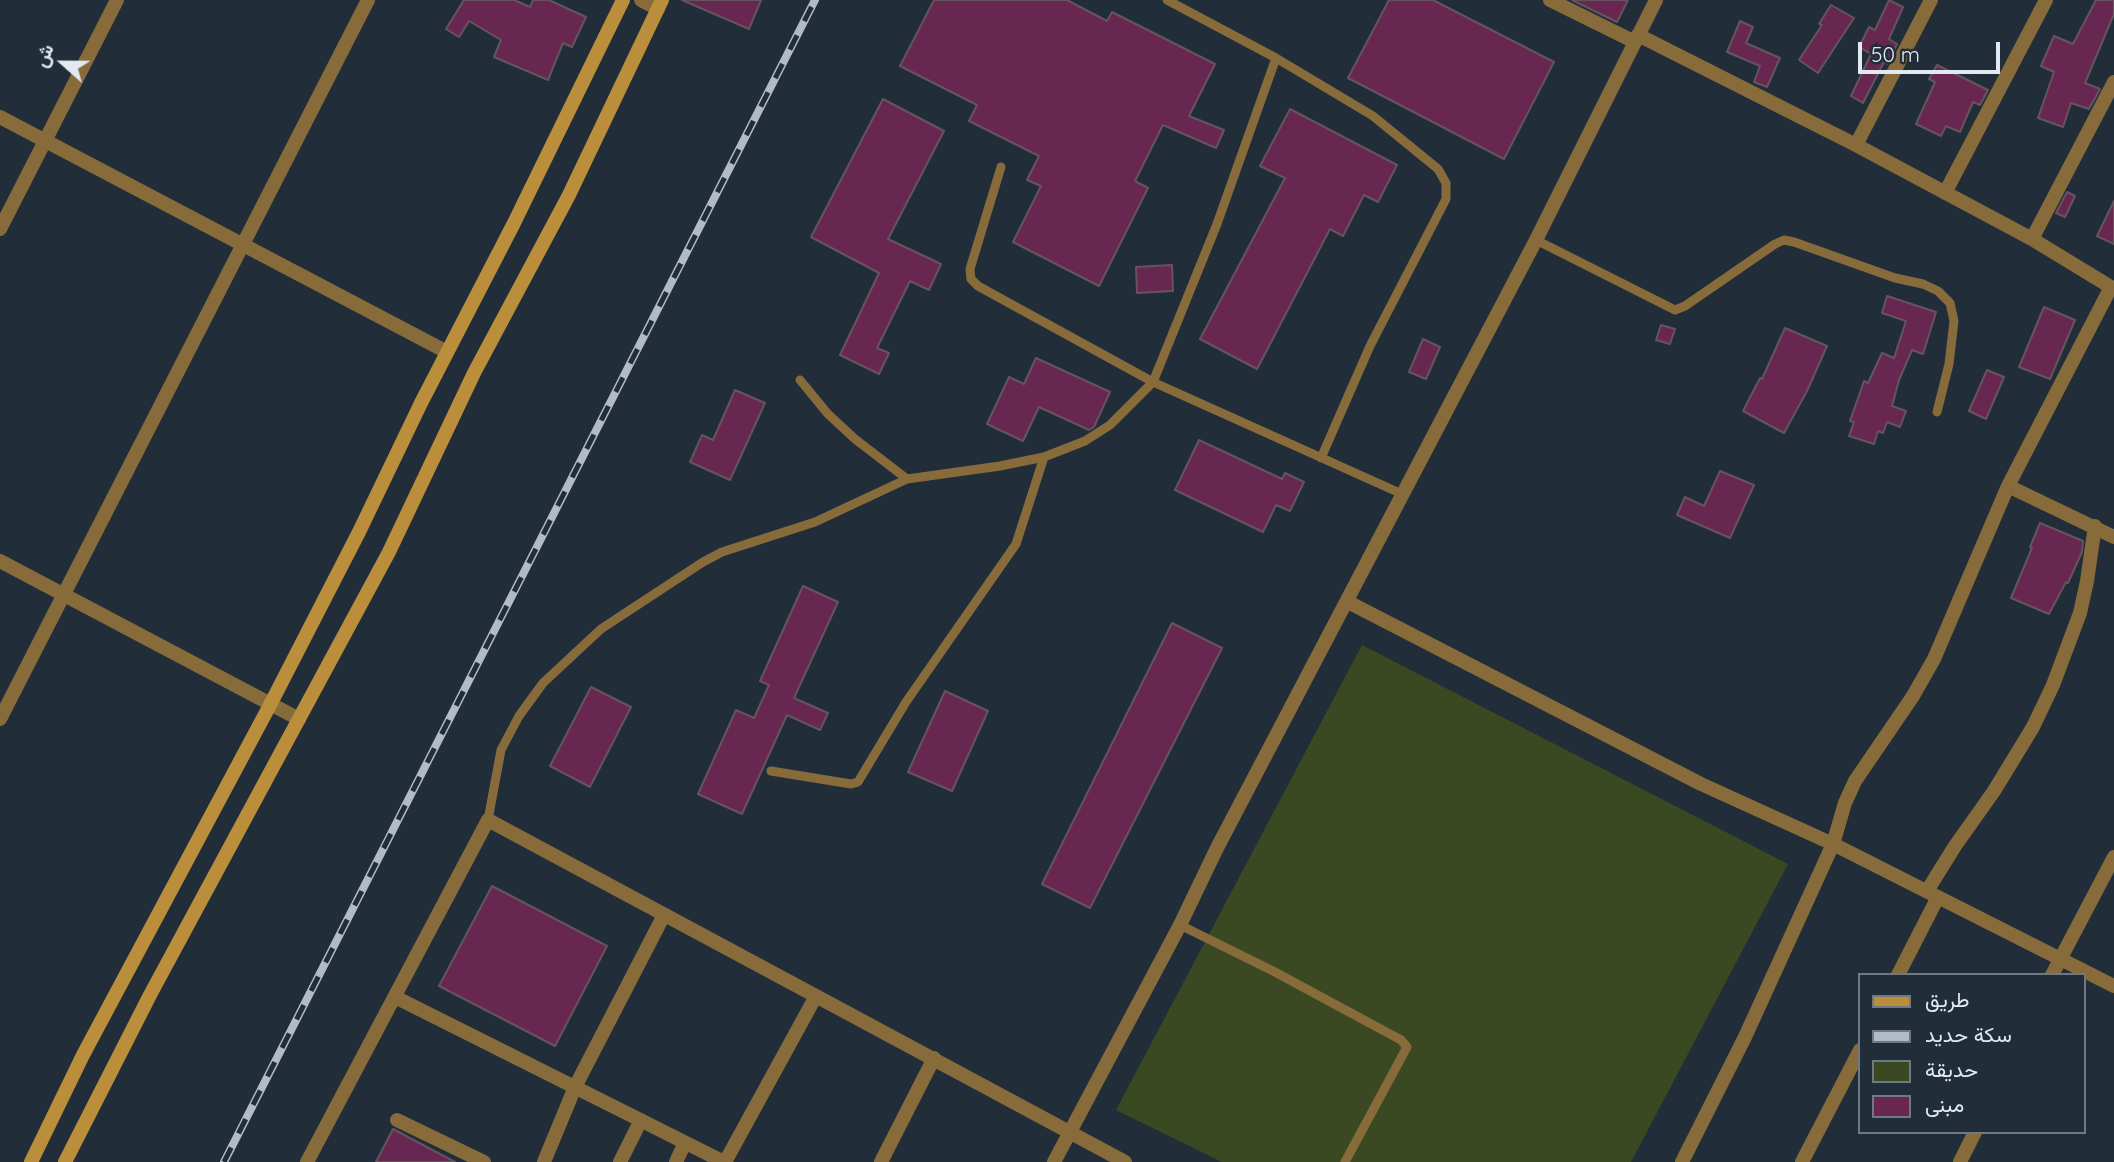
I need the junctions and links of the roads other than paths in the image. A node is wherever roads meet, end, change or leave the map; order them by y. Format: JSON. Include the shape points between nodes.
{"nodes":[{"id":1,"x":117,"y":0,"type":"edge"},
{"id":2,"x":368,"y":0,"type":"edge"},
{"id":3,"x":623,"y":0,"type":"edge"},
{"id":4,"x":641,"y":0,"type":"edge"},
{"id":5,"x":1167,"y":0,"type":"edge"},
{"id":6,"x":1550,"y":0,"type":"edge"},
{"id":7,"x":1656,"y":0,"type":"edge"},
{"id":8,"x":1931,"y":0,"type":"edge"},
{"id":9,"x":2046,"y":0,"type":"edge"},
{"id":10,"x":660,"y":4,"type":"edge"},
{"id":11,"x":1636,"y":38,"type":"junction"},
{"id":12,"x":1276,"y":58,"type":"junction"},
{"id":13,"x":2114,"y":82,"type":"edge"},
{"id":14,"x":0,"y":117,"type":"edge"},
{"id":15,"x":46,"y":141,"type":"junction"},
{"id":16,"x":1856,"y":145,"type":"junction"},
{"id":17,"x":1001,"y":167,"type":"dead end"},
{"id":18,"x":1945,"y":193,"type":"junction"},
{"id":19,"x":0,"y":229,"type":"edge"},
{"id":20,"x":2032,"y":239,"type":"junction"},
{"id":21,"x":1536,"y":240,"type":"junction"},
{"id":22,"x":242,"y":243,"type":"junction"},
{"id":23,"x":2113,"y":288,"type":"edge"},
{"id":24,"x":447,"y":352,"type":"junction"},
{"id":25,"x":800,"y":380,"type":"dead end"},
{"id":26,"x":1153,"y":382,"type":"junction"},
{"id":27,"x":1937,"y":412,"type":"dead end"},
{"id":28,"x":1044,"y":457,"type":"junction"},
{"id":29,"x":1321,"y":458,"type":"junction"},
{"id":30,"x":907,"y":479,"type":"junction"},
{"id":31,"x":2008,"y":486,"type":"junction"},
{"id":32,"x":1402,"y":494,"type":"junction"},
{"id":33,"x":2095,"y":526,"type":"junction"},
{"id":34,"x":2114,"y":537,"type":"edge"},
{"id":35,"x":0,"y":561,"type":"edge"},
{"id":36,"x":64,"y":596,"type":"junction"},
{"id":37,"x":1348,"y":601,"type":"junction"},
{"id":38,"x":271,"y":705,"type":"junction"},
{"id":39,"x":0,"y":719,"type":"edge"},
{"id":40,"x":299,"y":719,"type":"junction"},
{"id":41,"x":771,"y":771,"type":"dead end"},
{"id":42,"x":488,"y":820,"type":"junction"},
{"id":43,"x":1833,"y":844,"type":"junction"},
{"id":44,"x":2114,"y":857,"type":"edge"},
{"id":45,"x":1933,"y":894,"type":"junction"},
{"id":46,"x":664,"y":915,"type":"junction"},
{"id":47,"x":1180,"y":925,"type":"junction"},
{"id":48,"x":2059,"y":960,"type":"junction"},
{"id":49,"x":1899,"y":973,"type":"edge"},
{"id":50,"x":2053,"y":973,"type":"edge"},
{"id":51,"x":2114,"y":986,"type":"edge"},
{"id":52,"x":816,"y":996,"type":"junction"},
{"id":53,"x":395,"y":997,"type":"junction"},
{"id":54,"x":1858,"y":1054,"type":"edge"},
{"id":55,"x":934,"y":1058,"type":"junction"},
{"id":56,"x":575,"y":1087,"type":"junction"},
{"id":57,"x":397,"y":1120,"type":"dead end"},
{"id":58,"x":641,"y":1120,"type":"junction"},
{"id":59,"x":1069,"y":1133,"type":"junction"},
{"id":60,"x":1974,"y":1134,"type":"edge"},
{"id":61,"x":31,"y":1162,"type":"edge"},
{"id":62,"x":65,"y":1162,"type":"edge"},
{"id":63,"x":307,"y":1162,"type":"edge"},
{"id":64,"x":484,"y":1162,"type":"edge"},
{"id":65,"x":544,"y":1162,"type":"edge"},
{"id":66,"x":620,"y":1162,"type":"edge"},
{"id":67,"x":725,"y":1162,"type":"edge"},
{"id":68,"x":881,"y":1162,"type":"edge"},
{"id":69,"x":1054,"y":1162,"type":"edge"},
{"id":70,"x":1125,"y":1162,"type":"edge"},
{"id":71,"x":1345,"y":1162,"type":"edge"},
{"id":72,"x":1682,"y":1162,"type":"edge"},
{"id":73,"x":1802,"y":1162,"type":"edge"},
{"id":74,"x":1960,"y":1162,"type":"edge"}],
"edges":[{"from":1,"to":15,"type":"street"},
{"from":2,"to":22,"type":"street"},
{"from":3,"to":24,"type":"main road"},
{"from":4,"to":10,"type":"street"},
{"from":5,"to":12,"type":"lane"},
{"from":6,"to":11,"type":"street"},
{"from":7,"to":11,"type":"street"},
{"from":8,"to":16,"type":"street"},
{"from":9,"to":18,"type":"street"},
{"from":10,"to":40,"type":"main road","via":[[389,552]]},
{"from":11,"to":16,"type":"street"},
{"from":11,"to":21,"type":"street"},
{"from":12,"to":26,"type":"lane","via":[[1217,224]]},
{"from":12,"to":29,"type":"lane","via":[[1373,116],[1438,169],[1446,183],[1446,199],[1370,346]]},
{"from":13,"to":20,"type":"street"},
{"from":14,"to":15,"type":"street"},
{"from":15,"to":19,"type":"street"},
{"from":15,"to":22,"type":"street"},
{"from":16,"to":18,"type":"street"},
{"from":17,"to":26,"type":"lane","via":[[970,269],[971,279]]},
{"from":18,"to":20,"type":"street"},
{"from":20,"to":23,"type":"street"},
{"from":21,"to":27,"type":"lane","via":[[1675,310],[1784,240],[1923,284],[1950,303],[1954,321]]},
{"from":21,"to":32,"type":"street"},
{"from":22,"to":24,"type":"street"},
{"from":22,"to":36,"type":"street"},
{"from":23,"to":31,"type":"street"},
{"from":24,"to":38,"type":"main road"},
{"from":25,"to":30,"type":"lane","via":[[855,439]]},
{"from":26,"to":28,"type":"lane","via":[[1110,425]]},
{"from":26,"to":29,"type":"lane"},
{"from":28,"to":30,"type":"lane"},
{"from":28,"to":41,"type":"lane","via":[[1016,544],[906,702],[858,782]]},
{"from":29,"to":32,"type":"lane"},
{"from":30,"to":42,"type":"lane","via":[[815,522],[722,552],[601,629],[543,683],[519,716],[501,750]]},
{"from":31,"to":33,"type":"street"},
{"from":31,"to":43,"type":"street","via":[[1934,659],[1855,781]]},
{"from":32,"to":37,"type":"street"},
{"from":33,"to":34,"type":"street"},
{"from":33,"to":45,"type":"street","via":[[2080,612],[2053,685],[2033,727],[1955,846]]},
{"from":35,"to":36,"type":"street"},
{"from":36,"to":38,"type":"street"},
{"from":36,"to":39,"type":"street"},
{"from":37,"to":43,"type":"street","via":[[1701,785]]},
{"from":37,"to":47,"type":"street"},
{"from":38,"to":40,"type":"street"},
{"from":38,"to":61,"type":"main road","via":[[83,1055]]},
{"from":40,"to":62,"type":"main road"},
{"from":42,"to":46,"type":"street"},
{"from":42,"to":53,"type":"street"},
{"from":43,"to":45,"type":"street"},
{"from":43,"to":72,"type":"street"},
{"from":44,"to":48,"type":"street"},
{"from":45,"to":48,"type":"street"},
{"from":45,"to":49,"type":"street"},
{"from":46,"to":52,"type":"street"},
{"from":46,"to":56,"type":"street"},
{"from":47,"to":59,"type":"street"},
{"from":47,"to":71,"type":"lane","via":[[1285,977],[1407,1047]]},
{"from":48,"to":50,"type":"street"},
{"from":48,"to":51,"type":"street"},
{"from":52,"to":55,"type":"street"},
{"from":52,"to":67,"type":"street"},
{"from":53,"to":56,"type":"street"},
{"from":53,"to":63,"type":"street"},
{"from":54,"to":73,"type":"street"},
{"from":55,"to":59,"type":"street"},
{"from":55,"to":68,"type":"street"},
{"from":56,"to":58,"type":"street"},
{"from":56,"to":65,"type":"street"},
{"from":57,"to":64,"type":"street"},
{"from":58,"to":66,"type":"street"},
{"from":58,"to":67,"type":"street"},
{"from":59,"to":69,"type":"street"},
{"from":59,"to":70,"type":"street"},
{"from":60,"to":74,"type":"street"}]}
